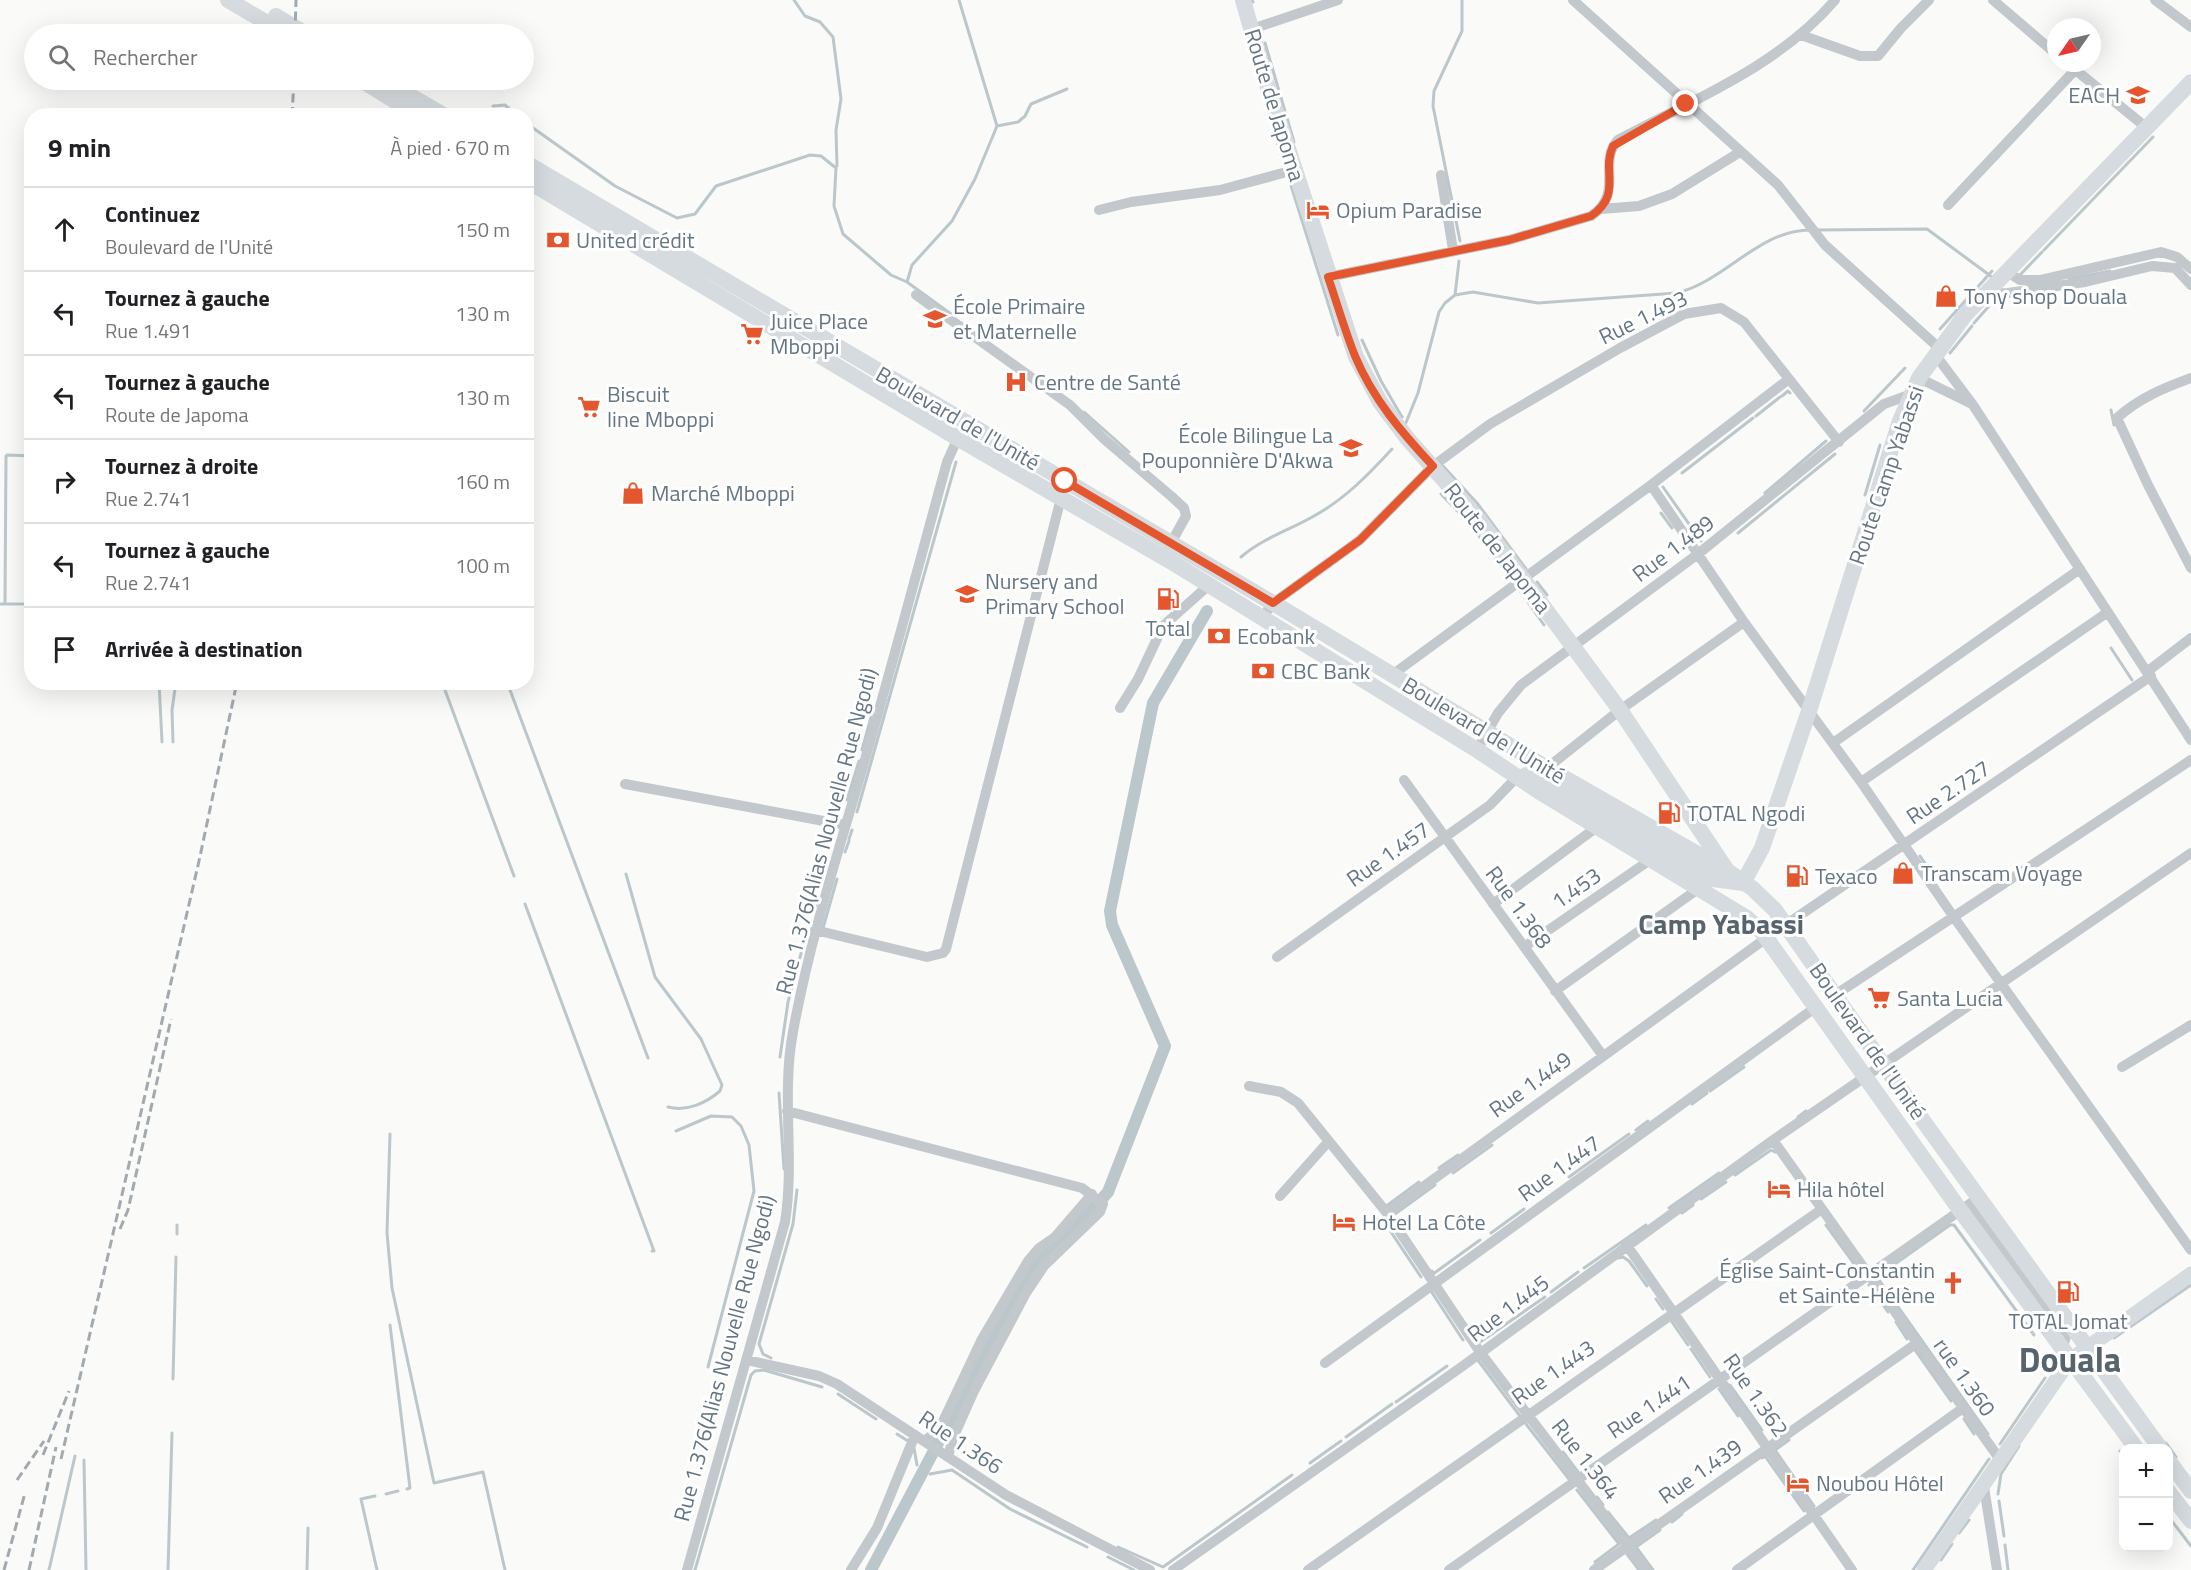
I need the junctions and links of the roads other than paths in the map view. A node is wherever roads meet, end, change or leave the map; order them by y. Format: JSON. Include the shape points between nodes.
{"nodes":[{"id":1,"x":228,"y":0,"type":"edge"},
{"id":2,"x":1243,"y":0,"type":"edge"},
{"id":3,"x":1338,"y":0,"type":"edge"},
{"id":4,"x":1573,"y":0,"type":"edge"},
{"id":5,"x":1835,"y":0,"type":"edge"},
{"id":6,"x":1929,"y":0,"type":"edge"},
{"id":7,"x":1994,"y":0,"type":"edge"},
{"id":8,"x":2155,"y":0,"type":"edge"},
{"id":9,"x":251,"y":6,"type":"edge"},
{"id":10,"x":274,"y":24,"type":"edge"},
{"id":11,"x":286,"y":24,"type":"edge"},
{"id":12,"x":2191,"y":27,"type":"edge"},
{"id":13,"x":1252,"y":29,"type":"junction"},
{"id":14,"x":1801,"y":35,"type":"junction"},
{"id":15,"x":2047,"y":46,"type":"edge"},
{"id":16,"x":2066,"y":72,"type":"edge"},
{"id":17,"x":2078,"y":72,"type":"edge"},
{"id":18,"x":2191,"y":82,"type":"edge"},
{"id":19,"x":377,"y":90,"type":"edge"},
{"id":20,"x":400,"y":90,"type":"edge"},
{"id":21,"x":1686,"y":104,"type":"junction"},
{"id":22,"x":406,"y":108,"type":"edge"},
{"id":23,"x":431,"y":108,"type":"edge"},
{"id":24,"x":2147,"y":128,"type":"junction"},
{"id":25,"x":1740,"y":152,"type":"junction"},
{"id":26,"x":534,"y":168,"type":"edge"},
{"id":27,"x":1294,"y":170,"type":"junction"},
{"id":28,"x":1441,"y":176,"type":"dead end"},
{"id":29,"x":534,"y":185,"type":"edge"},
{"id":30,"x":1948,"y":205,"type":"dead end"},
{"id":31,"x":1601,"y":209,"type":"junction"},
{"id":32,"x":1099,"y":210,"type":"dead end"},
{"id":33,"x":1453,"y":250,"type":"junction"},
{"id":34,"x":2191,"y":269,"type":"edge"},
{"id":35,"x":1328,"y":277,"type":"junction"},
{"id":36,"x":1997,"y":282,"type":"junction"},
{"id":37,"x":2191,"y":285,"type":"edge"},
{"id":38,"x":916,"y":295,"type":"dead end"},
{"id":39,"x":1936,"y":351,"type":"junction"},
{"id":40,"x":1919,"y":378,"type":"junction"},
{"id":41,"x":2191,"y":378,"type":"edge"},
{"id":42,"x":1789,"y":379,"type":"junction"},
{"id":43,"x":1909,"y":395,"type":"junction"},
{"id":44,"x":1973,"y":405,"type":"junction"},
{"id":45,"x":965,"y":423,"type":"junction"},
{"id":46,"x":957,"y":438,"type":"junction"},
{"id":47,"x":1839,"y":442,"type":"junction"},
{"id":48,"x":1433,"y":466,"type":"junction"},
{"id":49,"x":1651,"y":485,"type":"junction"},
{"id":50,"x":1061,"y":498,"type":"junction"},
{"id":51,"x":1170,"y":543,"type":"junction"},
{"id":52,"x":1698,"y":554,"type":"junction"},
{"id":53,"x":2191,"y":568,"type":"edge"},
{"id":54,"x":2080,"y":569,"type":"junction"},
{"id":55,"x":1524,"y":579,"type":"junction"},
{"id":56,"x":1209,"y":585,"type":"junction"},
{"id":57,"x":1273,"y":603,"type":"junction"},
{"id":58,"x":2109,"y":612,"type":"junction"},
{"id":59,"x":1262,"y":618,"type":"junction"},
{"id":60,"x":1744,"y":621,"type":"junction"},
{"id":61,"x":2191,"y":638,"type":"edge"},
{"id":62,"x":1573,"y":647,"type":"junction"},
{"id":63,"x":2150,"y":673,"type":"junction"},
{"id":64,"x":1392,"y":675,"type":"junction"},
{"id":65,"x":1120,"y":708,"type":"dead end"},
{"id":66,"x":1620,"y":710,"type":"junction"},
{"id":67,"x":1809,"y":711,"type":"junction"},
{"id":68,"x":1487,"y":732,"type":"junction"},
{"id":69,"x":2191,"y":740,"type":"edge"},
{"id":70,"x":1833,"y":743,"type":"junction"},
{"id":71,"x":1477,"y":750,"type":"junction"},
{"id":72,"x":2191,"y":760,"type":"edge"},
{"id":73,"x":1547,"y":768,"type":"junction"},
{"id":74,"x":1517,"y":777,"type":"junction"},
{"id":75,"x":1404,"y":780,"type":"dead end"},
{"id":76,"x":1861,"y":782,"type":"junction"},
{"id":77,"x":625,"y":784,"type":"dead end"},
{"id":78,"x":845,"y":825,"type":"junction"},
{"id":79,"x":1597,"y":827,"type":"junction"},
{"id":80,"x":1446,"y":837,"type":"junction"},
{"id":81,"x":1905,"y":845,"type":"junction"},
{"id":82,"x":2191,"y":853,"type":"edge"},
{"id":83,"x":1650,"y":860,"type":"junction"},
{"id":84,"x":1729,"y":872,"type":"junction"},
{"id":85,"x":1743,"y":883,"type":"junction"},
{"id":86,"x":1698,"y":889,"type":"junction"},
{"id":87,"x":1493,"y":904,"type":"junction"},
{"id":88,"x":1953,"y":916,"type":"junction"},
{"id":89,"x":1786,"y":926,"type":"junction"},
{"id":90,"x":815,"y":930,"type":"junction"},
{"id":91,"x":1765,"y":939,"type":"junction"},
{"id":92,"x":1524,"y":948,"type":"junction"},
{"id":93,"x":1277,"y":957,"type":"dead end"},
{"id":94,"x":2001,"y":983,"type":"junction"},
{"id":95,"x":1555,"y":991,"type":"junction"},
{"id":96,"x":1835,"y":995,"type":"junction"},
{"id":97,"x":1816,"y":1007,"type":"junction"},
{"id":98,"x":2191,"y":1025,"type":"edge"},
{"id":99,"x":1603,"y":1056,"type":"junction"},
{"id":100,"x":1883,"y":1065,"type":"junction"},
{"id":101,"x":2122,"y":1067,"type":"dead end"},
{"id":102,"x":1865,"y":1077,"type":"junction"},
{"id":103,"x":1249,"y":1086,"type":"dead end"},
{"id":104,"x":787,"y":1111,"type":"junction"},
{"id":105,"x":1773,"y":1140,"type":"junction"},
{"id":106,"x":1328,"y":1142,"type":"junction"},
{"id":107,"x":1280,"y":1196,"type":"dead end"},
{"id":108,"x":1097,"y":1198,"type":"junction"},
{"id":109,"x":1969,"y":1207,"type":"junction"},
{"id":110,"x":1822,"y":1209,"type":"junction"},
{"id":111,"x":1387,"y":1213,"type":"junction"},
{"id":112,"x":1626,"y":1245,"type":"junction"},
{"id":113,"x":2191,"y":1250,"type":"edge"},
{"id":114,"x":1869,"y":1274,"type":"junction"},
{"id":115,"x":2191,"y":1274,"type":"edge"},
{"id":116,"x":1435,"y":1281,"type":"junction"},
{"id":117,"x":1673,"y":1311,"type":"junction"},
{"id":118,"x":1917,"y":1342,"type":"junction"},
{"id":119,"x":2085,"y":1348,"type":"junction"},
{"id":120,"x":1480,"y":1352,"type":"junction"},
{"id":121,"x":747,"y":1360,"type":"junction"},
{"id":122,"x":2070,"y":1360,"type":"junction"},
{"id":123,"x":1324,"y":1362,"type":"dead end"},
{"id":124,"x":1722,"y":1381,"type":"junction"},
{"id":125,"x":1963,"y":1408,"type":"junction"},
{"id":126,"x":1527,"y":1414,"type":"junction"},
{"id":127,"x":920,"y":1438,"type":"junction"},
{"id":128,"x":2132,"y":1444,"type":"edge"},
{"id":129,"x":2156,"y":1444,"type":"edge"},
{"id":130,"x":1768,"y":1446,"type":"junction"},
{"id":131,"x":948,"y":1457,"type":"junction"},
{"id":132,"x":2001,"y":1461,"type":"junction"},
{"id":133,"x":2173,"y":1466,"type":"edge"},
{"id":134,"x":1577,"y":1478,"type":"junction"},
{"id":135,"x":1984,"y":1487,"type":"junction"},
{"id":136,"x":2191,"y":1491,"type":"edge"},
{"id":137,"x":2173,"y":1496,"type":"edge"},
{"id":138,"x":1815,"y":1515,"type":"junction"},
{"id":139,"x":2191,"y":1521,"type":"edge"},
{"id":140,"x":1628,"y":1546,"type":"junction"},
{"id":141,"x":687,"y":1570,"type":"edge"},
{"id":142,"x":851,"y":1570,"type":"edge"},
{"id":143,"x":1150,"y":1570,"type":"edge"},
{"id":144,"x":1173,"y":1570,"type":"edge"},
{"id":145,"x":1308,"y":1570,"type":"edge"},
{"id":146,"x":1449,"y":1570,"type":"edge"},
{"id":147,"x":1594,"y":1570,"type":"edge"},
{"id":148,"x":1647,"y":1570,"type":"edge"},
{"id":149,"x":1737,"y":1570,"type":"edge"},
{"id":150,"x":1852,"y":1570,"type":"edge"},
{"id":151,"x":1924,"y":1570,"type":"edge"},
{"id":152,"x":1997,"y":1570,"type":"edge"}],
"edges":[{"from":1,"to":9,"type":"main road"},
{"from":2,"to":13,"type":"main road","name":"Route de Japoma"},
{"from":3,"to":13,"type":"street"},
{"from":4,"to":21,"type":"street"},
{"from":5,"to":14,"type":"street"},
{"from":6,"to":14,"type":"street","via":[[1878,56],[1860,56]]},
{"from":7,"to":15,"type":"street"},
{"from":8,"to":12,"type":"street"},
{"from":9,"to":10,"type":"main road"},
{"from":9,"to":11,"type":"main road"},
{"from":13,"to":27,"type":"main road","name":"Route de Japoma"},
{"from":14,"to":21,"type":"street"},
{"from":16,"to":30,"type":"street"},
{"from":17,"to":24,"type":"street"},
{"from":18,"to":24,"type":"main road","name":"Route Camp Yabassi"},
{"from":19,"to":22,"type":"main road"},
{"from":20,"to":23,"type":"main road"},
{"from":21,"to":25,"type":"street"},
{"from":21,"to":31,"type":"street","via":[[1613,146],[1610,190]]},
{"from":24,"to":36,"type":"main road","name":"Route Camp Yabassi"},
{"from":25,"to":31,"type":"street","via":[[1672,194],[1639,206]]},
{"from":25,"to":39,"type":"street","via":[[1778,185],[1829,249]]},
{"from":26,"to":45,"type":"main road","name":"Boulevard de l'Unité"},
{"from":27,"to":32,"type":"street","via":[[1220,190]]},
{"from":27,"to":35,"type":"main road","name":"Route de Japoma"},
{"from":28,"to":33,"type":"street"},
{"from":29,"to":46,"type":"main road","name":"Boulevard de l'Unité"},
{"from":31,"to":33,"type":"street","via":[[1557,227]]},
{"from":33,"to":35,"type":"street"},
{"from":34,"to":36,"type":"street","via":[[2177,257],[2161,252],[2040,280]]},
{"from":35,"to":48,"type":"main road","name":"Route de Japoma","via":[[1356,357],[1380,402]]},
{"from":36,"to":37,"type":"street","via":[[2008,293],[2085,282],[2152,266],[2175,268]]},
{"from":36,"to":39,"type":"main road","name":"Route Camp Yabassi"},
{"from":38,"to":51,"type":"street","via":[[1070,405],[1184,508],[1186,516]]},
{"from":39,"to":40,"type":"main road","name":"Route Camp Yabassi"},
{"from":39,"to":44,"type":"street"},
{"from":40,"to":43,"type":"main road","name":"Route Camp Yabassi"},
{"from":40,"to":44,"type":"street"},
{"from":41,"to":53,"type":"street","via":[[2131,405],[2117,418]]},
{"from":42,"to":47,"type":"street","name":"Rue 1.493"},
{"from":42,"to":48,"type":"street","name":"Rue 1.493","via":[[1744,322],[1721,308],[1711,308],[1684,315],[1545,390]]},
{"from":42,"to":49,"type":"street"},
{"from":43,"to":47,"type":"street","name":"Rue 1.489","via":[[1884,404]]},
{"from":43,"to":67,"type":"main road","name":"Route Camp Yabassi"},
{"from":44,"to":54,"type":"street"},
{"from":45,"to":46,"type":"street","name":"Rue 1.376(Alias Nouvelle Rue Ngodi)"},
{"from":45,"to":51,"type":"main road","name":"Boulevard de l'Unité"},
{"from":46,"to":50,"type":"main road","name":"Boulevard de l'Unité"},
{"from":46,"to":78,"type":"street","name":"Rue 1.376(Alias Nouvelle Rue Ngodi)"},
{"from":47,"to":52,"type":"street","name":"Rue 1.489"},
{"from":48,"to":55,"type":"main road","name":"Route de Japoma"},
{"from":48,"to":57,"type":"street","name":"Rue 1.493","via":[[1360,540]]},
{"from":49,"to":52,"type":"street"},
{"from":49,"to":55,"type":"street"},
{"from":50,"to":56,"type":"main road","name":"Boulevard de l'Unité"},
{"from":50,"to":90,"type":"street","via":[[946,949],[927,957]]},
{"from":51,"to":57,"type":"main road","name":"Boulevard de l'Unité"},
{"from":52,"to":60,"type":"street"},
{"from":52,"to":62,"type":"street","name":"Rue 1.489"},
{"from":54,"to":58,"type":"street"},
{"from":54,"to":70,"type":"street"},
{"from":55,"to":62,"type":"main road","name":"Route de Japoma"},
{"from":55,"to":64,"type":"street"},
{"from":56,"to":59,"type":"main road","name":"Boulevard de l'Unité"},
{"from":56,"to":65,"type":"street","via":[[1163,626]]},
{"from":57,"to":59,"type":"street","name":"Rue 1.493"},
{"from":57,"to":64,"type":"main road","name":"Boulevard de l'Unité"},
{"from":58,"to":63,"type":"street"},
{"from":58,"to":76,"type":"street"},
{"from":59,"to":71,"type":"main road","name":"Boulevard de l'Unité"},
{"from":60,"to":66,"type":"street"},
{"from":60,"to":67,"type":"street"},
{"from":61,"to":63,"type":"street","name":"Rue 2.727"},
{"from":62,"to":66,"type":"main road","name":"Route de Japoma"},
{"from":62,"to":68,"type":"street","name":"Rue 1.489","via":[[1521,684]]},
{"from":63,"to":69,"type":"street"},
{"from":63,"to":81,"type":"street","name":"Rue 2.727"},
{"from":64,"to":68,"type":"main road","name":"Boulevard de l'Unité"},
{"from":66,"to":73,"type":"street"},
{"from":66,"to":84,"type":"main road","name":"Route de Japoma"},
{"from":67,"to":70,"type":"street"},
{"from":67,"to":85,"type":"main road","name":"Route Camp Yabassi","via":[[1762,848]]},
{"from":68,"to":71,"type":"street","name":"Rue 1.489"},
{"from":68,"to":73,"type":"main road","name":"Boulevard de l'Unité"},
{"from":70,"to":76,"type":"street"},
{"from":71,"to":74,"type":"main road","name":"Boulevard de l'Unité"},
{"from":72,"to":88,"type":"street"},
{"from":73,"to":84,"type":"main road","name":"Boulevard de l'Unité"},
{"from":74,"to":79,"type":"main road","name":"Boulevard de l'Unité"},
{"from":74,"to":80,"type":"street","name":"Rue 1.457","via":[[1490,805]]},
{"from":74,"to":85,"type":"main road","via":[[1531,776],[1549,784],[1700,874]]},
{"from":75,"to":80,"type":"street","name":"Rue 1.368"},
{"from":76,"to":81,"type":"street"},
{"from":77,"to":78,"type":"street"},
{"from":78,"to":90,"type":"street","name":"Rue 1.376(Alias Nouvelle Rue Ngodi)"},
{"from":79,"to":83,"type":"main road","name":"Boulevard de l'Unité"},
{"from":79,"to":87,"type":"street"},
{"from":80,"to":87,"type":"street","name":"Rue 1.368"},
{"from":80,"to":93,"type":"street","name":"Rue 1.457"},
{"from":81,"to":88,"type":"street"},
{"from":81,"to":89,"type":"street","name":"Rue 2.727"},
{"from":82,"to":94,"type":"street","name":"Rue 1.445"},
{"from":83,"to":86,"type":"main road","name":"Boulevard de l'Unité"},
{"from":83,"to":92,"type":"street","name":"1.453"},
{"from":84,"to":85,"type":"main road","name":"Boulevard de l'Unité"},
{"from":85,"to":89,"type":"main road","name":"Boulevard de l'Unité","via":[[1767,901]]},
{"from":86,"to":91,"type":"main road","name":"Boulevard de l'Unité","via":[[1747,918]]},
{"from":86,"to":95,"type":"street"},
{"from":87,"to":92,"type":"street","name":"Rue 1.368"},
{"from":88,"to":94,"type":"street"},
{"from":88,"to":96,"type":"street"},
{"from":89,"to":91,"type":"street","name":"Rue 2.727"},
{"from":89,"to":96,"type":"main road","name":"Boulevard de l'Unité"},
{"from":90,"to":104,"type":"street","name":"Rue 1.376(Alias Nouvelle Rue Ngodi)","via":[[792,1033]]},
{"from":91,"to":97,"type":"main road","name":"Boulevard de l'Unité"},
{"from":91,"to":99,"type":"street","name":"Rue 1.449"},
{"from":92,"to":95,"type":"street","name":"Rue 1.368"},
{"from":94,"to":100,"type":"street","name":"Rue 1.445"},
{"from":94,"to":113,"type":"street"},
{"from":95,"to":99,"type":"street","name":"Rue 1.368"},
{"from":96,"to":100,"type":"main road","name":"Boulevard de l'Unité"},
{"from":97,"to":102,"type":"main road","name":"Boulevard de l'Unité"},
{"from":97,"to":116,"type":"street","name":"Rue 1.447"},
{"from":98,"to":101,"type":"street"},
{"from":99,"to":111,"type":"street","name":"Rue 1.449"},
{"from":100,"to":102,"type":"street","name":"Rue 1.445"},
{"from":100,"to":109,"type":"main road","name":"Boulevard de l'Unité"},
{"from":102,"to":105,"type":"street","name":"Rue 1.445"},
{"from":102,"to":109,"type":"main road","name":"Boulevard de l'Unité"},
{"from":103,"to":106,"type":"street","via":[[1287,1095],[1298,1103]]},
{"from":104,"to":108,"type":"street","via":[[1082,1188]]},
{"from":104,"to":121,"type":"street","name":"Rue 1.376(Alias Nouvelle Rue Ngodi)","via":[[789,1195],[785,1222]]},
{"from":105,"to":110,"type":"street","name":"rue 1.360"},
{"from":105,"to":112,"type":"street","name":"Rue 1.445"},
{"from":106,"to":107,"type":"street"},
{"from":106,"to":111,"type":"street"},
{"from":108,"to":127,"type":"street","via":[[1028,1261],[982,1339],[939,1430]]},
{"from":108,"to":131,"type":"street","via":[[1100,1212],[1044,1266],[1026,1293],[974,1391]]},
{"from":109,"to":109,"type":"street","via":[[1970,1217],[2064,1343],[2066,1337],[1976,1211]]},
{"from":109,"to":114,"type":"street","name":"Rue 1.441"},
{"from":109,"to":119,"type":"main road","name":"Boulevard de l'Unité"},
{"from":109,"to":122,"type":"main road","name":"Boulevard de l'Unité"},
{"from":110,"to":114,"type":"street","name":"rue 1.360"},
{"from":110,"to":117,"type":"street","name":"Rue 1.443"},
{"from":111,"to":116,"type":"street"},
{"from":112,"to":117,"type":"street","name":"Rue 1.362"},
{"from":112,"to":120,"type":"street","name":"Rue 1.445"},
{"from":114,"to":118,"type":"street","name":"rue 1.360"},
{"from":114,"to":124,"type":"street","name":"Rue 1.441"},
{"from":115,"to":119,"type":"main road"},
{"from":116,"to":120,"type":"street","name":"Rue 1.364"},
{"from":116,"to":123,"type":"street","name":"Rue 1.447"},
{"from":117,"to":124,"type":"street","name":"Rue 1.362"},
{"from":117,"to":126,"type":"street","name":"Rue 1.443"},
{"from":118,"to":125,"type":"street","name":"rue 1.360"},
{"from":118,"to":130,"type":"street","name":"Rue 1.439"},
{"from":119,"to":122,"type":"main road"},
{"from":119,"to":129,"type":"main road","name":"Boulevard de l'Unité"},
{"from":120,"to":126,"type":"street","name":"Rue 1.364"},
{"from":120,"to":144,"type":"street","name":"Rue 1.445"},
{"from":121,"to":127,"type":"street","name":"Rue 1.366","via":[[819,1376],[837,1384]]},
{"from":121,"to":141,"type":"street","name":"Rue 1.376(Alias Nouvelle Rue Ngodi)"},
{"from":122,"to":128,"type":"main road","name":"Boulevard de l'Unité"},
{"from":122,"to":132,"type":"main road"},
{"from":124,"to":130,"type":"street","name":"Rue 1.362"},
{"from":124,"to":134,"type":"street","name":"Rue 1.441"},
{"from":125,"to":132,"type":"street","name":"rue 1.360"},
{"from":125,"to":138,"type":"street"},
{"from":126,"to":134,"type":"street","name":"Rue 1.364"},
{"from":126,"to":145,"type":"street","name":"Rue 1.443"},
{"from":127,"to":131,"type":"street","name":"Rue 1.366"},
{"from":127,"to":142,"type":"street","via":[[877,1528]]},
{"from":130,"to":138,"type":"street","name":"Rue 1.362"},
{"from":130,"to":140,"type":"street","name":"Rue 1.439"},
{"from":131,"to":143,"type":"street","name":"Rue 1.366","via":[[1006,1495]]},
{"from":132,"to":135,"type":"main road"},
{"from":133,"to":136,"type":"main road"},
{"from":134,"to":140,"type":"street","name":"Rue 1.364"},
{"from":134,"to":146,"type":"street","name":"Rue 1.441"},
{"from":135,"to":151,"type":"main road"},
{"from":135,"to":152,"type":"street"},
{"from":137,"to":139,"type":"main road"},
{"from":138,"to":149,"type":"street"},
{"from":138,"to":150,"type":"street","name":"Rue 1.362"},
{"from":140,"to":147,"type":"street","name":"Rue 1.439"},
{"from":140,"to":148,"type":"street","name":"Rue 1.364"}]}
